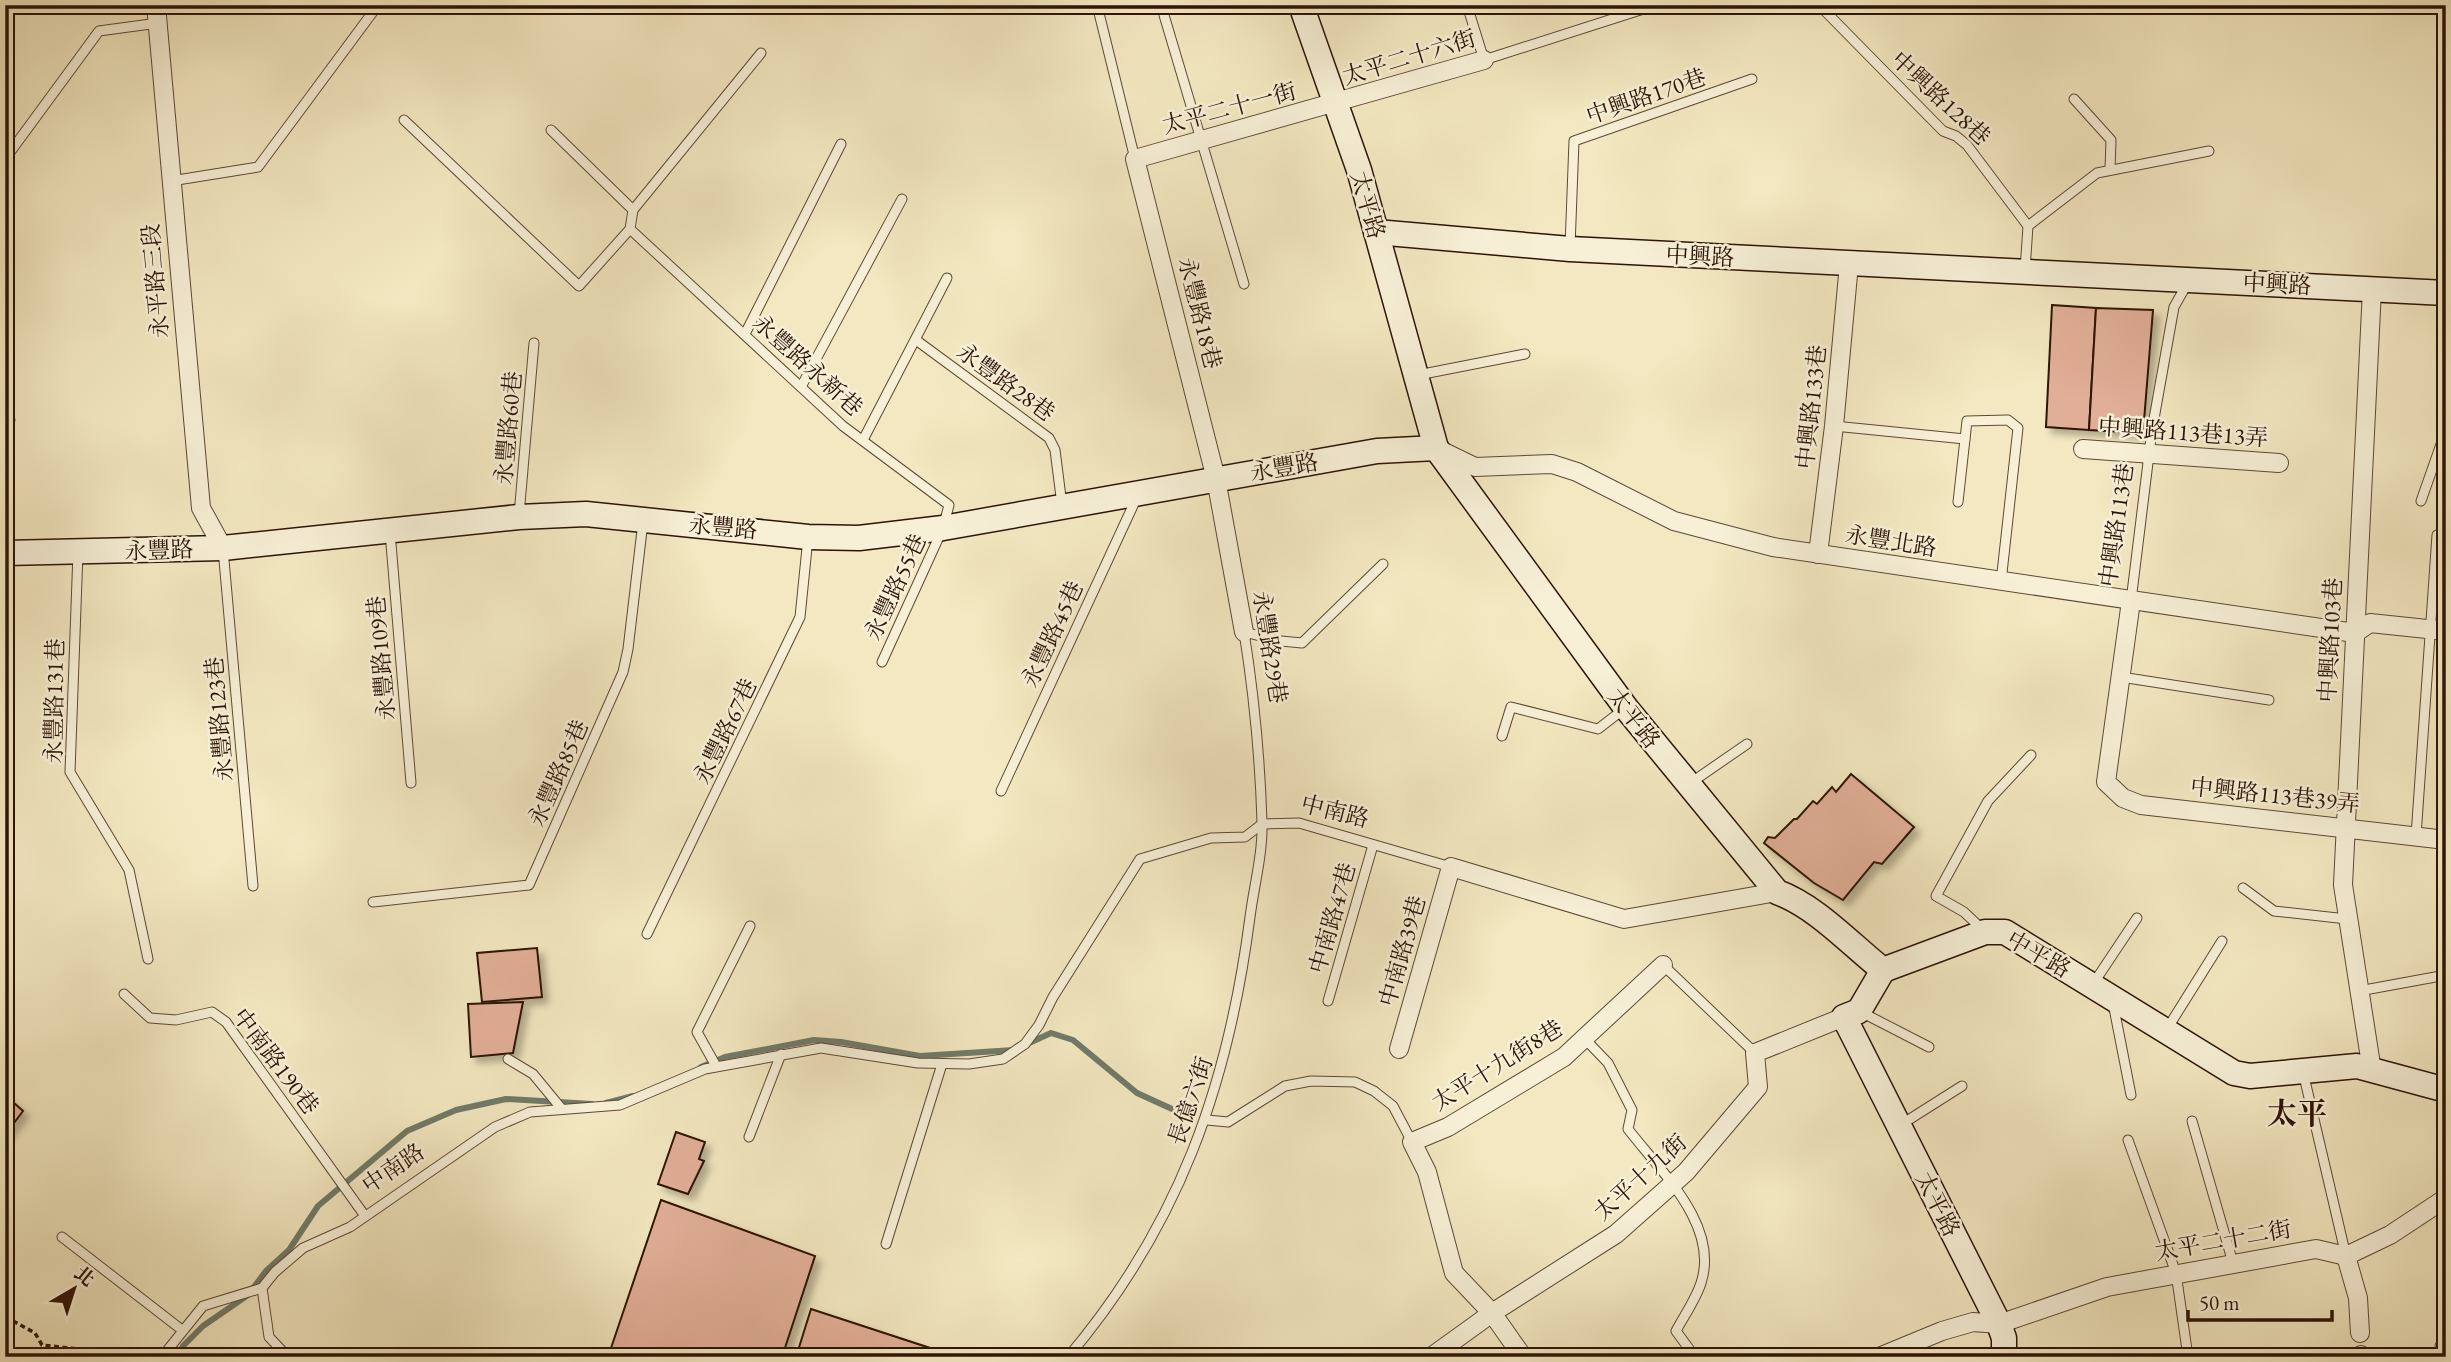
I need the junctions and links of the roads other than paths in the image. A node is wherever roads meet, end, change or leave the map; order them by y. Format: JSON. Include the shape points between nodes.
{"nodes":[{"id":1,"x":378,"y":5,"type":"edge"},
{"id":2,"x":1097,"y":5,"type":"edge"},
{"id":3,"x":1161,"y":5,"type":"edge"},
{"id":4,"x":1301,"y":5,"type":"edge"},
{"id":5,"x":1467,"y":5,"type":"edge"},
{"id":6,"x":1656,"y":5,"type":"edge"},
{"id":7,"x":1819,"y":5,"type":"edge"},
{"id":8,"x":157,"y":14,"type":"edge"},
{"id":9,"x":761,"y":53,"type":"dead end"},
{"id":10,"x":1484,"y":60,"type":"junction"},
{"id":11,"x":1752,"y":79,"type":"dead end"},
{"id":12,"x":2074,"y":99,"type":"dead end"},
{"id":13,"x":1335,"y":104,"type":"junction"},
{"id":14,"x":404,"y":120,"type":"dead end"},
{"id":15,"x":551,"y":130,"type":"dead end"},
{"id":16,"x":1201,"y":139,"type":"junction"},
{"id":17,"x":841,"y":144,"type":"dead end"},
{"id":18,"x":2209,"y":151,"type":"dead end"},
{"id":19,"x":5,"y":159,"type":"edge"},
{"id":20,"x":1135,"y":159,"type":"junction"},
{"id":21,"x":2110,"y":169,"type":"junction"},
{"id":22,"x":171,"y":181,"type":"junction"},
{"id":23,"x":902,"y":199,"type":"dead end"},
{"id":24,"x":633,"y":210,"type":"junction"},
{"id":25,"x":2028,"y":226,"type":"junction"},
{"id":26,"x":630,"y":229,"type":"junction"},
{"id":27,"x":1376,"y":232,"type":"junction"},
{"id":28,"x":1570,"y":248,"type":"junction"},
{"id":29,"x":1849,"y":264,"type":"junction"},
{"id":30,"x":2025,"y":272,"type":"junction"},
{"id":31,"x":947,"y":278,"type":"dead end"},
{"id":32,"x":2190,"y":280,"type":"junction"},
{"id":33,"x":1244,"y":284,"type":"dead end"},
{"id":34,"x":2372,"y":289,"type":"junction"},
{"id":35,"x":2446,"y":293,"type":"edge"},
{"id":36,"x":745,"y":334,"type":"junction"},
{"id":37,"x":916,"y":340,"type":"junction"},
{"id":38,"x":534,"y":343,"type":"dead end"},
{"id":39,"x":1525,"y":354,"type":"dead end"},
{"id":40,"x":1416,"y":375,"type":"junction"},
{"id":41,"x":801,"y":387,"type":"junction"},
{"id":42,"x":1834,"y":426,"type":"junction"},
{"id":43,"x":2446,"y":430,"type":"edge"},
{"id":44,"x":1965,"y":439,"type":"junction"},
{"id":45,"x":863,"y":440,"type":"junction"},
{"id":46,"x":1436,"y":448,"type":"junction"},
{"id":47,"x":2083,"y":449,"type":"dead end"},
{"id":48,"x":2151,"y":454,"type":"junction"},
{"id":49,"x":2279,"y":463,"type":"dead end"},
{"id":50,"x":1216,"y":479,"type":"junction"},
{"id":51,"x":1139,"y":492,"type":"junction"},
{"id":52,"x":2421,"y":501,"type":"dead end"},
{"id":53,"x":1958,"y":502,"type":"dead end"},
{"id":54,"x":1063,"y":507,"type":"junction"},
{"id":55,"x":519,"y":517,"type":"junction"},
{"id":56,"x":643,"y":520,"type":"junction"},
{"id":57,"x":943,"y":528,"type":"junction"},
{"id":58,"x":390,"y":530,"type":"junction"},
{"id":59,"x":2437,"y":536,"type":"dead end"},
{"id":60,"x":808,"y":537,"type":"junction"},
{"id":61,"x":223,"y":548,"type":"junction"},
{"id":62,"x":78,"y":552,"type":"junction"},
{"id":63,"x":5,"y":553,"type":"edge"},
{"id":64,"x":1818,"y":554,"type":"junction"},
{"id":65,"x":1383,"y":564,"type":"dead end"},
{"id":66,"x":2001,"y":582,"type":"junction"},
{"id":67,"x":2131,"y":601,"type":"junction"},
{"id":68,"x":2438,"y":630,"type":"edge"},
{"id":69,"x":1244,"y":632,"type":"junction"},
{"id":70,"x":2355,"y":633,"type":"junction"},
{"id":71,"x":881,"y":662,"type":"dead end"},
{"id":72,"x":2121,"y":677,"type":"junction"},
{"id":73,"x":2269,"y":700,"type":"dead end"},
{"id":74,"x":1626,"y":708,"type":"junction"},
{"id":75,"x":1502,"y":736,"type":"dead end"},
{"id":76,"x":1747,"y":744,"type":"dead end"},
{"id":77,"x":2031,"y":755,"type":"dead end"},
{"id":78,"x":5,"y":779,"type":"edge"},
{"id":79,"x":2106,"y":782,"type":"joint"},
{"id":80,"x":411,"y":783,"type":"dead end"},
{"id":81,"x":1688,"y":785,"type":"junction"},
{"id":82,"x":1000,"y":792,"type":"dead end"},
{"id":83,"x":5,"y":812,"type":"edge"},
{"id":84,"x":1262,"y":824,"type":"junction"},
{"id":85,"x":2345,"y":827,"type":"junction"},
{"id":86,"x":2416,"y":836,"type":"junction"},
{"id":87,"x":2446,"y":840,"type":"edge"},
{"id":88,"x":1373,"y":845,"type":"junction"},
{"id":89,"x":1451,"y":867,"type":"junction"},
{"id":90,"x":253,"y":886,"type":"dead end"},
{"id":91,"x":2243,"y":888,"type":"dead end"},
{"id":92,"x":1777,"y":892,"type":"junction"},
{"id":93,"x":373,"y":902,"type":"dead end"},
{"id":94,"x":2137,"y":918,"type":"dead end"},
{"id":95,"x":2347,"y":919,"type":"junction"},
{"id":96,"x":750,"y":926,"type":"dead end"},
{"id":97,"x":1985,"y":932,"type":"junction"},
{"id":98,"x":647,"y":934,"type":"dead end"},
{"id":99,"x":2222,"y":941,"type":"dead end"},
{"id":100,"x":148,"y":959,"type":"dead end"},
{"id":101,"x":1663,"y":965,"type":"joint"},
{"id":102,"x":1883,"y":970,"type":"junction"},
{"id":103,"x":2446,"y":975,"type":"edge"},
{"id":104,"x":2102,"y":991,"type":"junction"},
{"id":105,"x":2359,"y":991,"type":"junction"},
{"id":106,"x":124,"y":994,"type":"dead end"},
{"id":107,"x":1328,"y":1001,"type":"dead end"},
{"id":108,"x":1852,"y":1014,"type":"junction"},
{"id":109,"x":2166,"y":1030,"type":"junction"},
{"id":110,"x":1585,"y":1039,"type":"junction"},
{"id":111,"x":1928,"y":1047,"type":"dead end"},
{"id":112,"x":1399,"y":1049,"type":"dead end"},
{"id":113,"x":781,"y":1054,"type":"junction"},
{"id":114,"x":1755,"y":1054,"type":"junction"},
{"id":115,"x":508,"y":1059,"type":"dead end"},
{"id":116,"x":942,"y":1064,"type":"junction"},
{"id":117,"x":716,"y":1066,"type":"junction"},
{"id":118,"x":2302,"y":1071,"type":"junction"},
{"id":119,"x":2372,"y":1071,"type":"junction"},
{"id":120,"x":1962,"y":1086,"type":"dead end"},
{"id":121,"x":2446,"y":1090,"type":"edge"},
{"id":122,"x":2131,"y":1095,"type":"dead end"},
{"id":123,"x":561,"y":1108,"type":"junction"},
{"id":124,"x":1207,"y":1119,"type":"junction"},
{"id":125,"x":2192,"y":1121,"type":"dead end"},
{"id":126,"x":1899,"y":1126,"type":"junction"},
{"id":127,"x":749,"y":1137,"type":"dead end"},
{"id":128,"x":2128,"y":1140,"type":"dead end"},
{"id":129,"x":1412,"y":1142,"type":"junction"},
{"id":130,"x":1672,"y":1186,"type":"junction"},
{"id":131,"x":2446,"y":1198,"type":"edge"},
{"id":132,"x":365,"y":1216,"type":"junction"},
{"id":133,"x":62,"y":1237,"type":"dead end"},
{"id":134,"x":886,"y":1244,"type":"dead end"},
{"id":135,"x":2346,"y":1256,"type":"junction"},
{"id":136,"x":2233,"y":1262,"type":"junction"},
{"id":137,"x":2176,"y":1273,"type":"junction"},
{"id":138,"x":262,"y":1288,"type":"junction"},
{"id":139,"x":1492,"y":1313,"type":"junction"},
{"id":140,"x":1999,"y":1324,"type":"junction"},
{"id":141,"x":182,"y":1330,"type":"junction"},
{"id":142,"x":2360,"y":1334,"type":"dead end"},
{"id":143,"x":2441,"y":1346,"type":"dead end"},
{"id":144,"x":162,"y":1357,"type":"edge"},
{"id":145,"x":288,"y":1357,"type":"edge"},
{"id":146,"x":1068,"y":1357,"type":"edge"},
{"id":147,"x":1431,"y":1357,"type":"edge"},
{"id":148,"x":1523,"y":1357,"type":"edge"},
{"id":149,"x":1695,"y":1357,"type":"edge"},
{"id":150,"x":1879,"y":1357,"type":"edge"},
{"id":151,"x":2004,"y":1357,"type":"edge"},
{"id":152,"x":2188,"y":1357,"type":"edge"},
{"id":153,"x":2441,"y":1357,"type":"edge"}],
"edges":[{"from":1,"to":22,"type":"lane","via":[[258,167]]},
{"from":2,"to":20,"type":"lane"},
{"from":3,"to":16,"type":"lane"},
{"from":4,"to":13,"type":"street","name":"太平路"},
{"from":5,"to":10,"type":"lane"},
{"from":6,"to":10,"type":"lane","name":"太平二十六街"},
{"from":7,"to":25,"type":"lane","name":"中興路128巷","via":[[1943,131],[1967,145]]},
{"from":8,"to":19,"type":"lane","via":[[99,31]]},
{"from":8,"to":22,"type":"street","name":"永平路三段"},
{"from":9,"to":24,"type":"lane"},
{"from":10,"to":13,"type":"street","name":"太平二十六街"},
{"from":11,"to":28,"type":"lane","name":"中興路170巷","via":[[1574,141]]},
{"from":12,"to":21,"type":"lane","via":[[2111,140]]},
{"from":13,"to":16,"type":"street","name":"太平二十一街"},
{"from":13,"to":27,"type":"street","name":"太平路"},
{"from":14,"to":26,"type":"lane","via":[[579,286]]},
{"from":15,"to":24,"type":"lane"},
{"from":16,"to":20,"type":"street","name":"太平二十一街"},
{"from":16,"to":33,"type":"lane"},
{"from":17,"to":36,"type":"lane"},
{"from":18,"to":21,"type":"lane"},
{"from":20,"to":50,"type":"street","name":"永豐路18巷"},
{"from":21,"to":25,"type":"lane","via":[[2097,173]]},
{"from":22,"to":61,"type":"street","name":"永平路三段","via":[[201,508]]},
{"from":23,"to":41,"type":"lane"},
{"from":24,"to":26,"type":"lane"},
{"from":25,"to":30,"type":"lane"},
{"from":26,"to":36,"type":"lane","name":"永豐路永新巷"},
{"from":27,"to":28,"type":"street","name":"中興路"},
{"from":27,"to":40,"type":"street","name":"太平路"},
{"from":28,"to":29,"type":"street","name":"中興路"},
{"from":29,"to":30,"type":"street","name":"中興路"},
{"from":29,"to":42,"type":"street","name":"中興路133巷"},
{"from":30,"to":32,"type":"street","name":"中興路"},
{"from":31,"to":37,"type":"lane"},
{"from":32,"to":34,"type":"street","name":"中興路"},
{"from":32,"to":48,"type":"lane","name":"中興路113巷","via":[[2174,307]]},
{"from":34,"to":35,"type":"street","name":"中興路"},
{"from":34,"to":70,"type":"street","name":"中興路103巷"},
{"from":36,"to":41,"type":"lane","name":"永豐路永新巷"},
{"from":37,"to":45,"type":"lane"},
{"from":37,"to":54,"type":"lane","name":"永豐路28巷","via":[[1049,438]]},
{"from":38,"to":55,"type":"lane","name":"永豐路60巷"},
{"from":39,"to":40,"type":"lane"},
{"from":40,"to":46,"type":"street","name":"太平路"},
{"from":41,"to":45,"type":"lane","name":"永豐路永新巷"},
{"from":42,"to":44,"type":"lane"},
{"from":42,"to":64,"type":"street","name":"中興路133巷"},
{"from":43,"to":52,"type":"lane"},
{"from":44,"to":53,"type":"lane"},
{"from":44,"to":66,"type":"lane","via":[[1967,421],[2008,420],[2018,428]]},
{"from":45,"to":57,"type":"lane","name":"永豐路永新巷","via":[[949,505]]},
{"from":46,"to":50,"type":"street","name":"永豐路","via":[[1377,451]]},
{"from":46,"to":64,"type":"street","name":"永豐北路","via":[[1475,467],[1552,464],[1674,521],[1736,539]]},
{"from":46,"to":74,"type":"street","name":"太平路"},
{"from":47,"to":48,"type":"street","name":"中興路113巷13弄"},
{"from":48,"to":49,"type":"street","name":"中興路113巷13弄"},
{"from":48,"to":67,"type":"lane","name":"中興路113巷"},
{"from":50,"to":51,"type":"street","name":"永豐路"},
{"from":50,"to":69,"type":"street","name":"永豐路29巷"},
{"from":51,"to":54,"type":"street","name":"永豐路"},
{"from":51,"to":82,"type":"lane","name":"永豐路45巷"},
{"from":54,"to":57,"type":"street","name":"永豐路"},
{"from":55,"to":56,"type":"street","name":"永豐路","via":[[586,514]]},
{"from":55,"to":58,"type":"street","name":"永豐路"},
{"from":56,"to":60,"type":"street","name":"永豐路"},
{"from":56,"to":93,"type":"lane","name":"永豐路85巷","via":[[623,672],[530,885]]},
{"from":57,"to":60,"type":"street","name":"永豐路","via":[[859,538]]},
{"from":57,"to":71,"type":"lane","name":"永豐路55巷"},
{"from":58,"to":61,"type":"street","name":"永豐路"},
{"from":58,"to":80,"type":"lane","name":"永豐路109巷"},
{"from":59,"to":68,"type":"lane"},
{"from":60,"to":98,"type":"lane","name":"永豐路67巷","via":[[800,617]]},
{"from":61,"to":62,"type":"street","name":"永豐路"},
{"from":61,"to":90,"type":"lane","name":"永豐路123巷"},
{"from":62,"to":63,"type":"street","name":"永豐路"},
{"from":62,"to":100,"type":"lane","name":"永豐路131巷","via":[[70,772],[129,870]]},
{"from":64,"to":66,"type":"street","name":"永豐北路"},
{"from":65,"to":69,"type":"lane","via":[[1302,643]]},
{"from":66,"to":67,"type":"street","name":"永豐北路"},
{"from":67,"to":70,"type":"street","name":"永豐北路"},
{"from":67,"to":72,"type":"street","name":"中興路113巷"},
{"from":68,"to":70,"type":"street","via":[[2370,623]]},
{"from":68,"to":86,"type":"lane"},
{"from":69,"to":84,"type":"lane","name":"永豐路29巷","via":[[1258,722]]},
{"from":70,"to":85,"type":"street","name":"中興路103巷"},
{"from":72,"to":73,"type":"lane"},
{"from":72,"to":79,"type":"street","name":"中興路113巷"},
{"from":74,"to":75,"type":"lane","via":[[1598,729],[1511,707]]},
{"from":74,"to":81,"type":"street","name":"太平路"},
{"from":76,"to":81,"type":"lane"},
{"from":77,"to":97,"type":"lane","via":[[1988,802],[1936,896],[1964,912]]},
{"from":78,"to":83,"type":"lane"},
{"from":79,"to":85,"type":"street","name":"中興路113巷39弄","via":[[2123,798],[2141,804]]},
{"from":81,"to":92,"type":"street","name":"太平路"},
{"from":84,"to":88,"type":"lane","name":"中南路","via":[[1299,823]]},
{"from":84,"to":116,"type":"lane","name":"中南路","via":[[1245,837],[1211,838],[1140,859],[1025,1044],[1003,1059]]},
{"from":84,"to":124,"type":"lane","name":"長億六街","via":[[1239,990]]},
{"from":85,"to":86,"type":"street","name":"中興路113巷39弄"},
{"from":85,"to":95,"type":"street","name":"中興路103巷"},
{"from":86,"to":87,"type":"street","name":"中興路113巷39弄"},
{"from":88,"to":89,"type":"lane","name":"中南路"},
{"from":88,"to":107,"type":"lane","name":"中南路47巷"},
{"from":89,"to":92,"type":"street","name":"中南路","via":[[1624,919]]},
{"from":89,"to":112,"type":"street","name":"中南路39巷"},
{"from":91,"to":95,"type":"lane","via":[[2274,911]]},
{"from":92,"to":102,"type":"street","name":"太平路","via":[[1812,911]]},
{"from":94,"to":104,"type":"lane"},
{"from":95,"to":105,"type":"street","name":"中興路103巷"},
{"from":96,"to":117,"type":"lane","via":[[697,1031]]},
{"from":97,"to":102,"type":"street","name":"中平路"},
{"from":97,"to":104,"type":"street","name":"中平路","via":[[2005,932]]},
{"from":99,"to":109,"type":"lane"},
{"from":101,"to":110,"type":"street","name":"太平十九街8巷"},
{"from":101,"to":114,"type":"lane","name":"太平十九街8巷"},
{"from":102,"to":108,"type":"street"},
{"from":103,"to":105,"type":"lane"},
{"from":104,"to":109,"type":"street","name":"中平路"},
{"from":104,"to":122,"type":"lane"},
{"from":105,"to":119,"type":"street","name":"中興路103巷"},
{"from":106,"to":132,"type":"lane","name":"中南路190巷","via":[[150,1018],[176,1020],[218,1014]]},
{"from":108,"to":111,"type":"lane"},
{"from":108,"to":114,"type":"street"},
{"from":108,"to":126,"type":"street","name":"太平路"},
{"from":109,"to":118,"type":"street","name":"中平路","via":[[2234,1073]]},
{"from":110,"to":129,"type":"street","name":"太平十九街8巷","via":[[1550,1066],[1448,1127]]},
{"from":110,"to":130,"type":"lane","via":[[1608,1063],[1632,1110],[1628,1129]]},
{"from":113,"to":116,"type":"lane","name":"中南路","via":[[821,1048]]},
{"from":113,"to":117,"type":"lane","name":"中南路"},
{"from":113,"to":127,"type":"lane"},
{"from":114,"to":130,"type":"street","name":"太平十九街","via":[[1758,1087]]},
{"from":115,"to":123,"type":"lane","via":[[533,1074]]},
{"from":116,"to":134,"type":"lane"},
{"from":117,"to":123,"type":"lane","name":"中南路","via":[[620,1105]]},
{"from":118,"to":119,"type":"street","name":"中平路","via":[[2357,1066]]},
{"from":118,"to":135,"type":"lane"},
{"from":119,"to":121,"type":"street","name":"中平路"},
{"from":120,"to":126,"type":"lane"},
{"from":123,"to":132,"type":"lane","name":"中南路","via":[[530,1112],[495,1127]]},
{"from":124,"to":129,"type":"lane","via":[[1228,1122],[1285,1086],[1311,1081],[1355,1082],[1392,1106]]},
{"from":124,"to":146,"type":"lane","name":"長億六街","via":[[1135,1267]]},
{"from":125,"to":136,"type":"lane"},
{"from":126,"to":140,"type":"street","name":"太平路"},
{"from":128,"to":137,"type":"lane"},
{"from":129,"to":139,"type":"street","via":[[1427,1172],[1454,1273]]},
{"from":130,"to":139,"type":"street","name":"太平十九街","via":[[1616,1234]]},
{"from":130,"to":149,"type":"lane","via":[[1698,1224],[1704,1255],[1701,1283],[1676,1331]]},
{"from":131,"to":135,"type":"street","via":[[2390,1235]]},
{"from":132,"to":138,"type":"lane","name":"中南路","via":[[303,1248]]},
{"from":133,"to":141,"type":"lane"},
{"from":135,"to":136,"type":"street","name":"太平二十二街","via":[[2316,1249]]},
{"from":135,"to":142,"type":"street","via":[[2358,1298]]},
{"from":136,"to":137,"type":"street","name":"太平二十二街"},
{"from":137,"to":140,"type":"street","name":"太平二十二街","via":[[2107,1287]]},
{"from":137,"to":152,"type":"lane"},
{"from":138,"to":141,"type":"lane","name":"中南路","via":[[203,1306]]},
{"from":138,"to":145,"type":"lane","via":[[269,1337]]},
{"from":139,"to":147,"type":"street","name":"太平十九街"},
{"from":139,"to":148,"type":"street"},
{"from":140,"to":150,"type":"street","name":"太平二十二街","via":[[1972,1322]]},
{"from":140,"to":151,"type":"street","name":"太平路"},
{"from":141,"to":144,"type":"lane","name":"中南路"},
{"from":143,"to":153,"type":"lane"}]}
